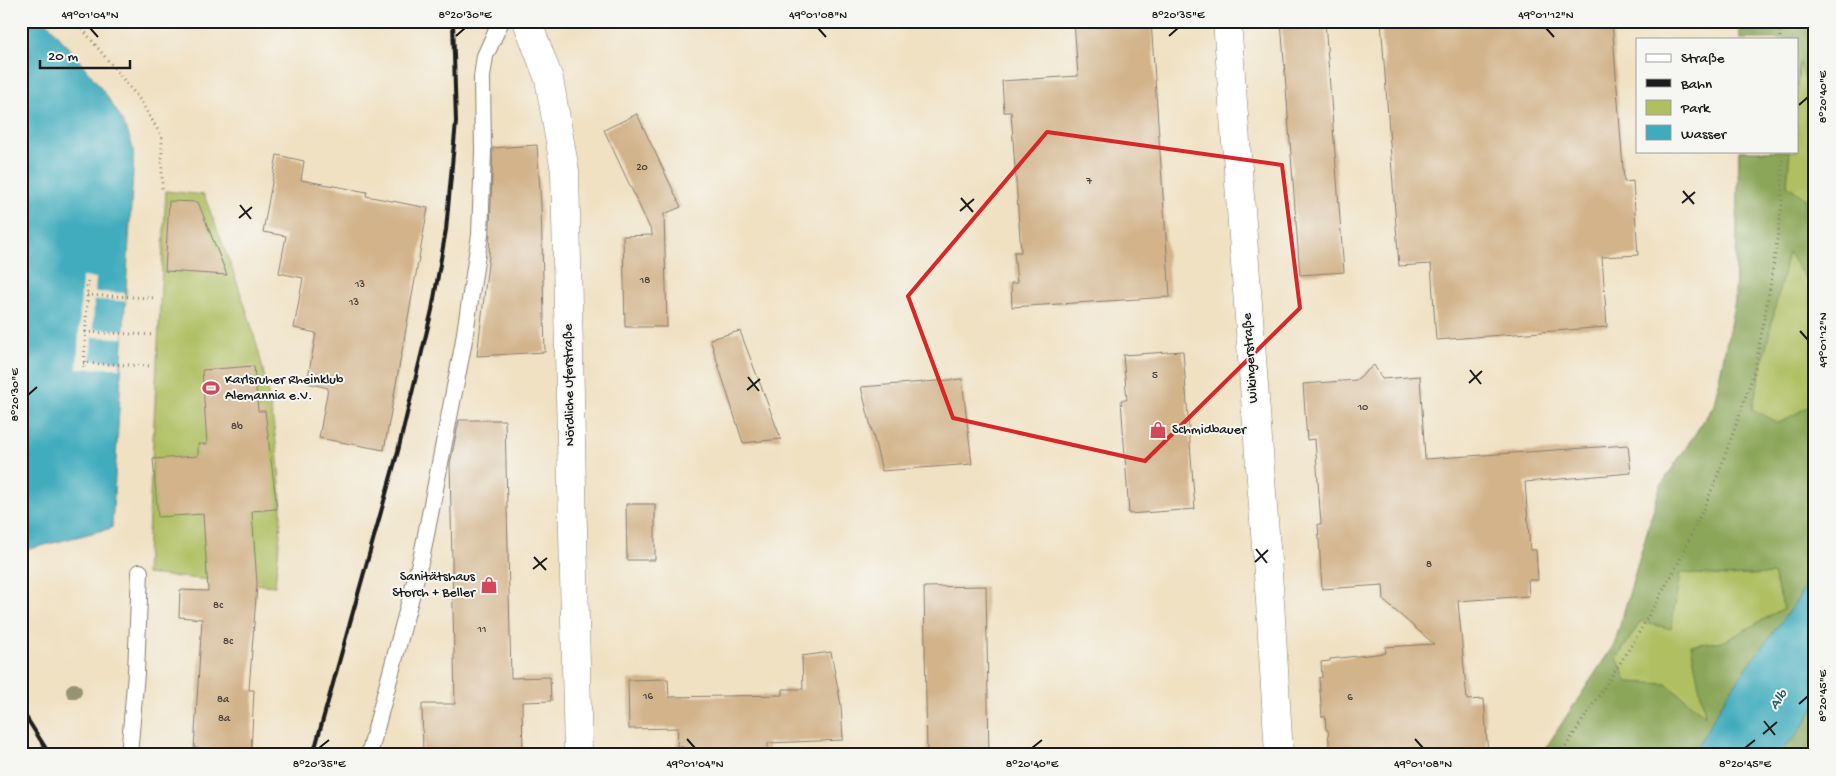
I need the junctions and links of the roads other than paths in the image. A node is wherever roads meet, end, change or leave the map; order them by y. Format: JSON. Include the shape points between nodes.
{"nodes":[{"id":1,"x":501,"y":21,"type":"edge"},
{"id":2,"x":527,"y":21,"type":"edge"},
{"id":3,"x":1228,"y":21,"type":"edge"},
{"id":4,"x":140,"y":572,"type":"dead end"},
{"id":5,"x":129,"y":755,"type":"edge"},
{"id":6,"x":369,"y":755,"type":"edge"},
{"id":7,"x":578,"y":755,"type":"edge"},
{"id":8,"x":1279,"y":755,"type":"edge"}],
"edges":[{"from":1,"to":6,"type":"lane","via":[[485,56],[482,76],[484,151],[480,235],[463,346],[422,556]]},
{"from":2,"to":7,"type":"street","name":"Nördliche Uferstraße","via":[[549,80],[565,171]]},
{"from":3,"to":8,"type":"street","name":"Wikingerstraße"},
{"from":4,"to":5,"type":"lane"}]}
